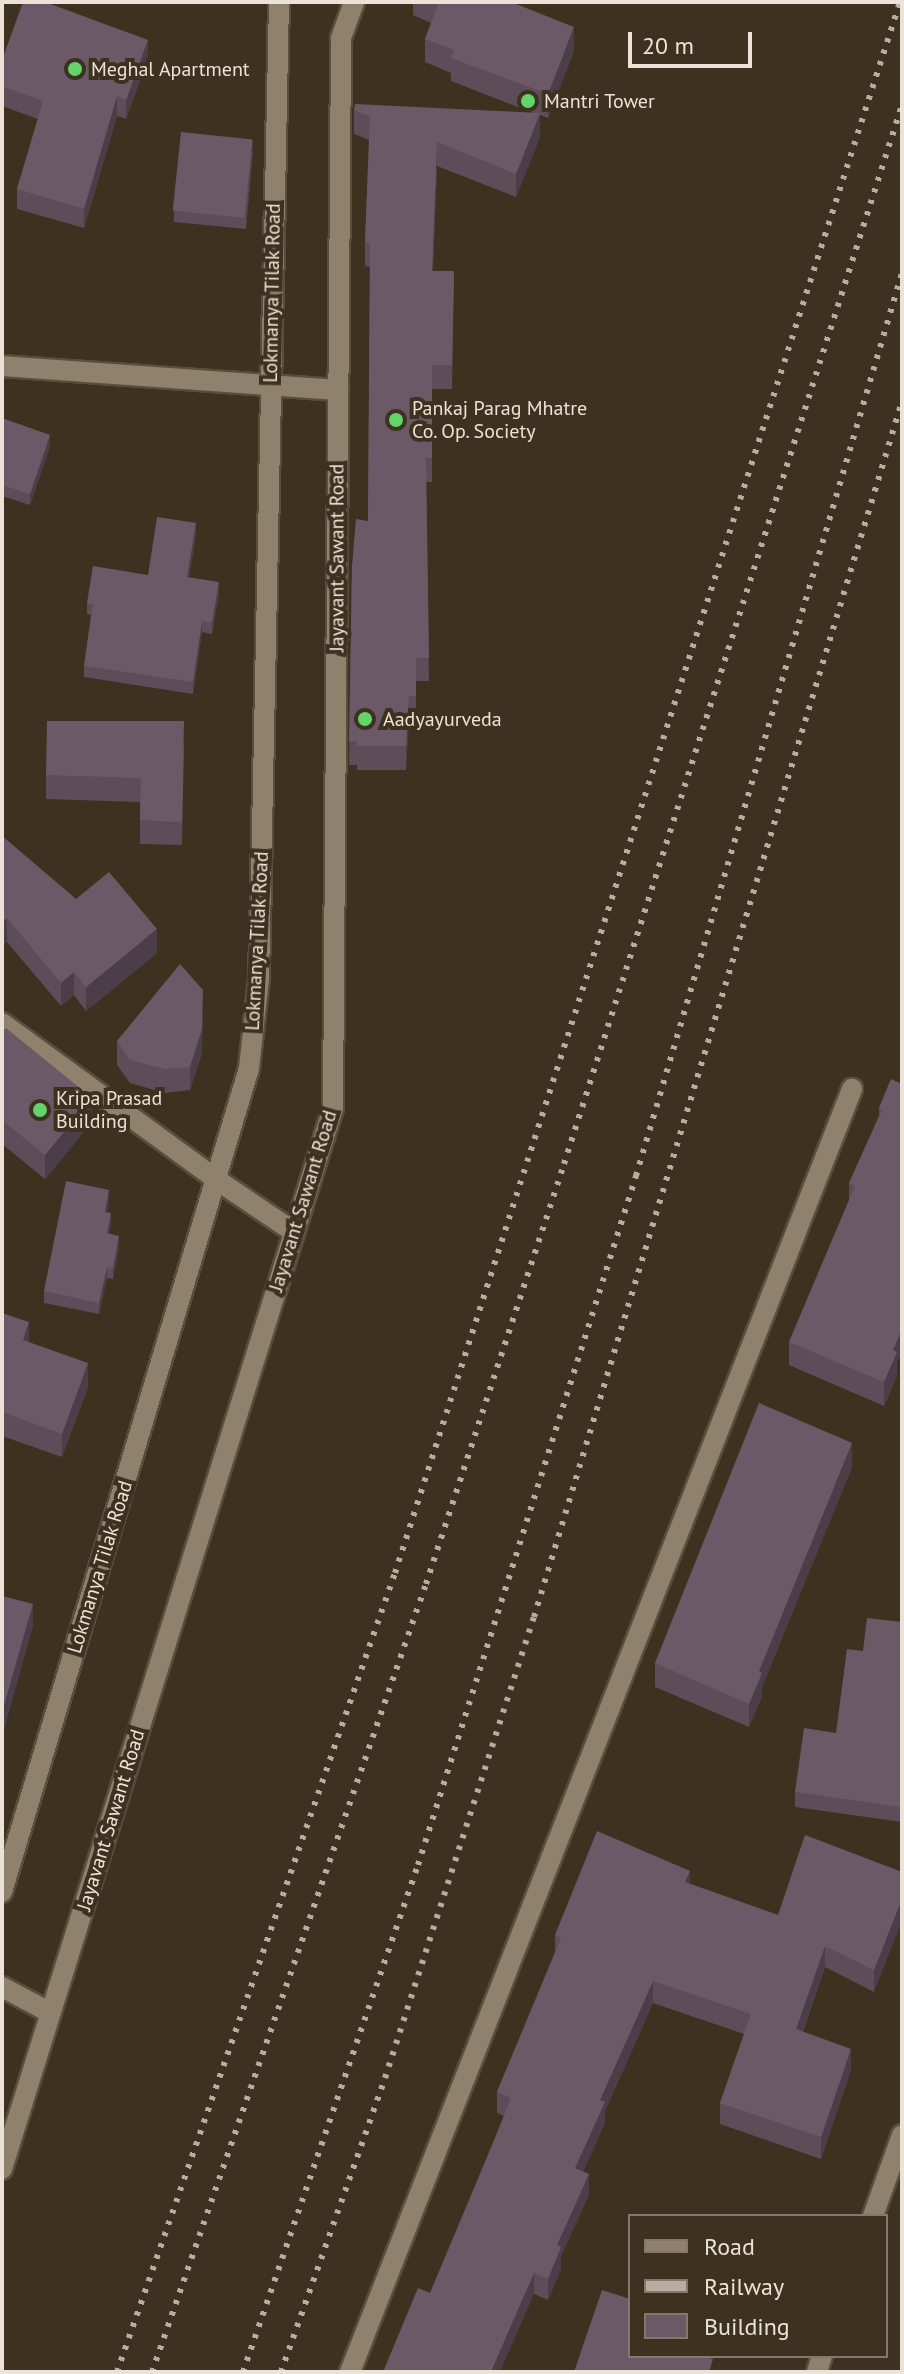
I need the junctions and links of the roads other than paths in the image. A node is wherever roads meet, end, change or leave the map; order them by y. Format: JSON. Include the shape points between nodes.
{"nodes":[{"id":1,"x":279,"y":2,"type":"edge"},
{"id":2,"x":354,"y":2,"type":"edge"},
{"id":3,"x":2,"y":366,"type":"edge"},
{"id":4,"x":270,"y":388,"type":"junction"},
{"id":5,"x":338,"y":390,"type":"junction"},
{"id":6,"x":2,"y":1023,"type":"edge"},
{"id":7,"x":852,"y":1089,"type":"dead end"},
{"id":8,"x":217,"y":1180,"type":"junction"},
{"id":9,"x":294,"y":1232,"type":"junction"},
{"id":10,"x":2,"y":1892,"type":"edge"},
{"id":11,"x":2,"y":1987,"type":"edge"},
{"id":12,"x":51,"y":2013,"type":"junction"},
{"id":13,"x":902,"y":2135,"type":"edge"},
{"id":14,"x":2,"y":2169,"type":"edge"},
{"id":15,"x":874,"y":2214,"type":"edge"},
{"id":16,"x":350,"y":2372,"type":"edge"}],
"edges":[{"from":1,"to":4,"type":"street","name":"Lokmanya Tilak Road"},
{"from":2,"to":5,"type":"street","name":"Jayavant Sawant Road","via":[[341,38]]},
{"from":3,"to":4,"type":"street"},
{"from":4,"to":5,"type":"street"},
{"from":4,"to":8,"type":"street","name":"Lokmanya Tilak Road","via":[[259,979],[249,1068]]},
{"from":5,"to":9,"type":"street","name":"Jayavant Sawant Road","via":[[333,1108]]},
{"from":6,"to":8,"type":"street"},
{"from":7,"to":16,"type":"street"},
{"from":8,"to":9,"type":"street"},
{"from":8,"to":10,"type":"street","name":"Lokmanya Tilak Road"},
{"from":9,"to":12,"type":"street","name":"Jayavant Sawant Road"},
{"from":11,"to":12,"type":"street"},
{"from":12,"to":14,"type":"street","name":"Jayavant Sawant Road"},
{"from":13,"to":15,"type":"street"}]}
